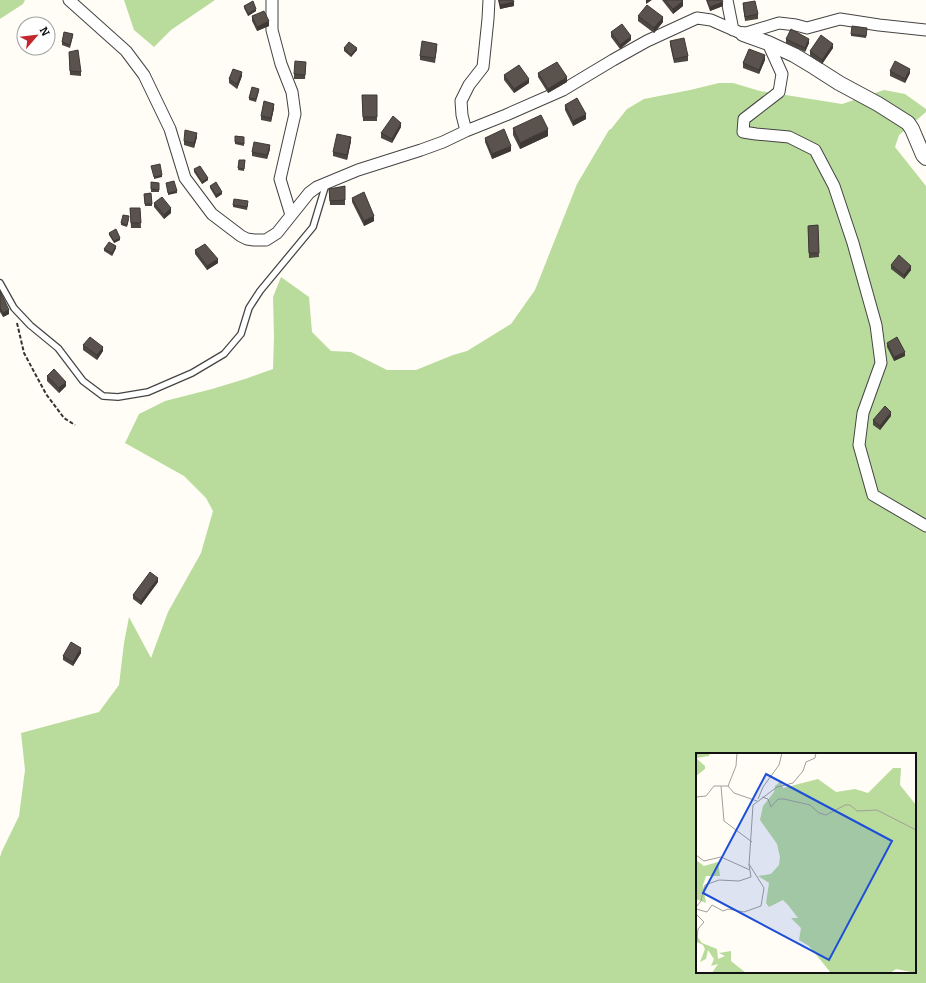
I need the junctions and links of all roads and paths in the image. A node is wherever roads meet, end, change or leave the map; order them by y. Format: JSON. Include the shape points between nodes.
{"nodes":[{"id":1,"x":69,"y":0,"type":"edge"},
{"id":2,"x":272,"y":0,"type":"edge"},
{"id":3,"x":489,"y":0,"type":"edge"},
{"id":4,"x":727,"y":0,"type":"edge"},
{"id":5,"x":926,"y":30,"type":"edge"},
{"id":6,"x":738,"y":32,"type":"junction"},
{"id":7,"x":768,"y":43,"type":"junction"},
{"id":8,"x":466,"y":131,"type":"junction"},
{"id":9,"x":926,"y":158,"type":"edge"},
{"id":10,"x":326,"y":183,"type":"junction"},
{"id":11,"x":291,"y":215,"type":"junction"},
{"id":12,"x":0,"y":283,"type":"edge"},
{"id":13,"x":14,"y":308,"type":"junction"},
{"id":14,"x":75,"y":425,"type":"dead end"},
{"id":15,"x":926,"y":526,"type":"edge"}],
"edges":[{"from":1,"to":11,"type":"street","via":[[126,51],[144,75],[170,129],[185,178],[212,214],[241,236],[254,240],[266,240],[277,233]]},
{"from":2,"to":11,"type":"street","via":[[272,30],[292,92],[295,114],[280,179]]},
{"from":3,"to":8,"type":"street","via":[[482,66],[461,101]]},
{"from":4,"to":6,"type":"street"},
{"from":5,"to":6,"type":"street","via":[[840,19],[807,28],[779,23]]},
{"from":6,"to":7,"type":"street"},
{"from":6,"to":8,"type":"street","via":[[711,20],[697,18],[647,41],[562,90]]},
{"from":7,"to":9,"type":"street","via":[[908,123]]},
{"from":7,"to":15,"type":"street","via":[[782,74],[779,92],[744,119],[743,132],[790,137],[815,150],[834,186],[876,325],[881,363],[863,413],[859,445],[873,495]]},
{"from":8,"to":10,"type":"street","via":[[443,142]]},
{"from":10,"to":11,"type":"street","via":[[309,193]]},
{"from":10,"to":13,"type":"lane","via":[[313,227],[260,291],[249,308],[241,334],[224,354],[192,373],[148,392],[118,397],[103,396],[83,381],[58,348]]},
{"from":12,"to":13,"type":"lane"},
{"from":13,"to":14,"type":"path","via":[[24,353],[46,394],[64,418]]}]}
